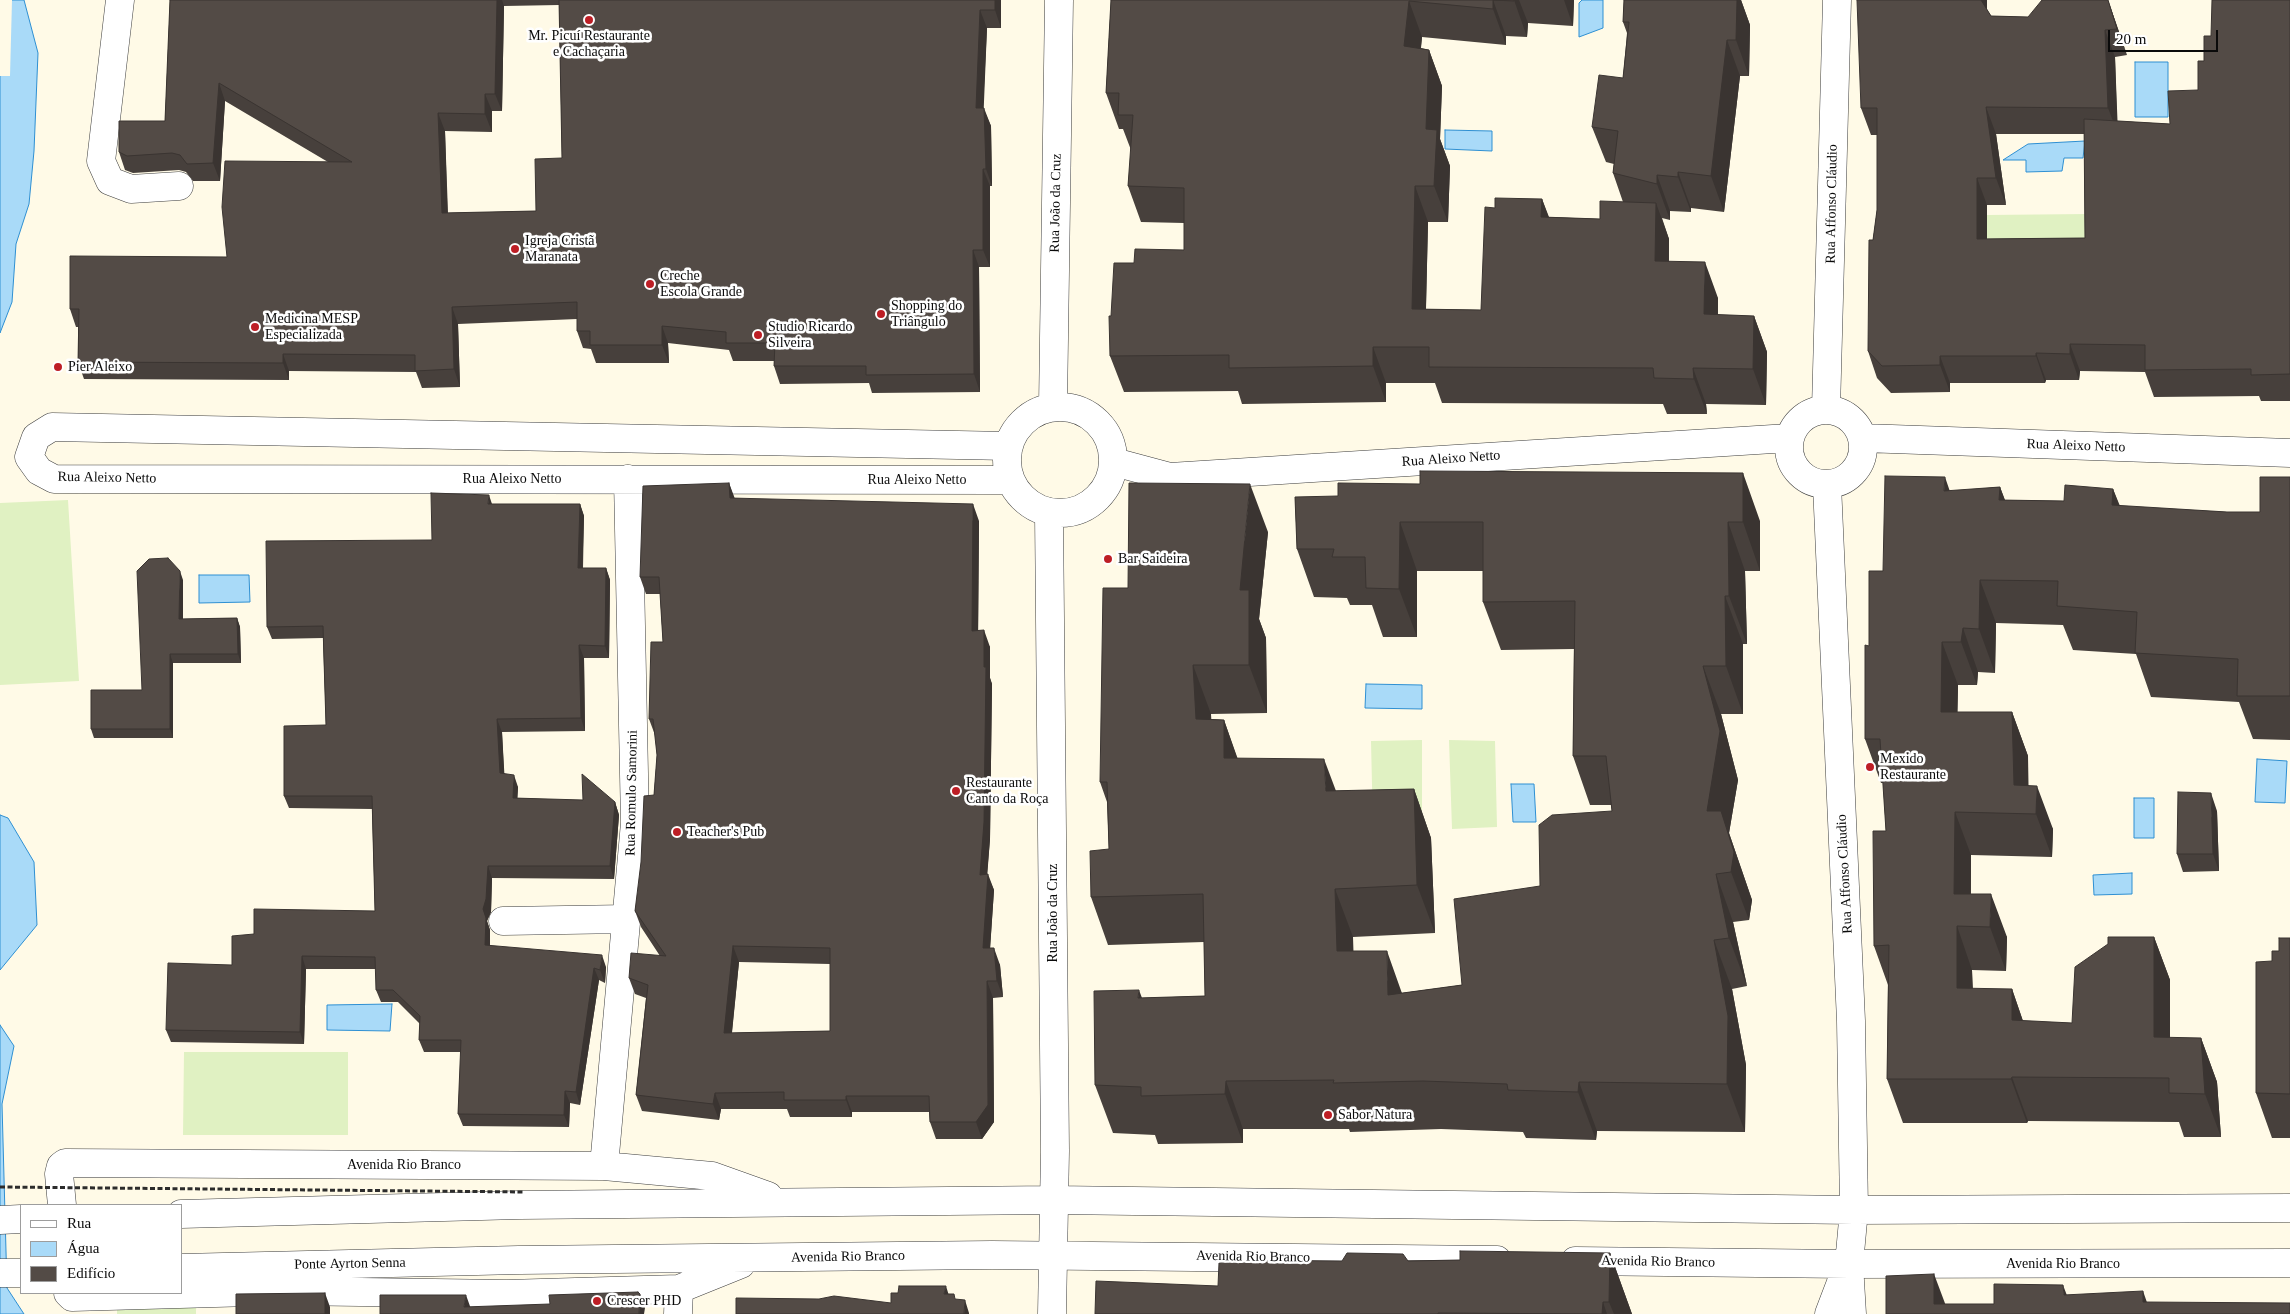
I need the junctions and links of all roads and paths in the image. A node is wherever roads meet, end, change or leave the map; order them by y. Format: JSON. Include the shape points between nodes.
{"nodes":[{"id":1,"x":120,"y":0,"type":"edge"},
{"id":2,"x":1059,"y":0,"type":"edge"},
{"id":3,"x":1837,"y":0,"type":"edge"},
{"id":4,"x":179,"y":186,"type":"dead end"},
{"id":5,"x":1053,"y":406,"type":"junction"},
{"id":6,"x":1826,"y":409,"type":"junction"},
{"id":7,"x":1789,"y":438,"type":"junction"},
{"id":8,"x":1862,"y":438,"type":"junction"},
{"id":9,"x":1008,"y":446,"type":"junction"},
{"id":10,"x":2290,"y":453,"type":"edge"},
{"id":11,"x":1114,"y":462,"type":"junction"},
{"id":12,"x":628,"y":479,"type":"junction"},
{"id":13,"x":1010,"y":480,"type":"junction"},
{"id":14,"x":1827,"y":485,"type":"junction"},
{"id":15,"x":1049,"y":513,"type":"junction"},
{"id":16,"x":626,"y":919,"type":"junction"},
{"id":17,"x":503,"y":921,"type":"dead end"},
{"id":18,"x":604,"y":1166,"type":"junction"},
{"id":19,"x":0,"y":1187,"type":"edge"},
{"id":20,"x":522,"y":1198,"type":"junction"},
{"id":21,"x":1054,"y":1200,"type":"junction"},
{"id":22,"x":783,"y":1202,"type":"junction"},
{"id":23,"x":62,"y":1204,"type":"edge"},
{"id":24,"x":2290,"y":1208,"type":"edge"},
{"id":25,"x":1854,"y":1210,"type":"junction"},
{"id":26,"x":182,"y":1214,"type":"edge"},
{"id":27,"x":20,"y":1219,"type":"edge"},
{"id":28,"x":0,"y":1220,"type":"edge"},
{"id":29,"x":1054,"y":1255,"type":"junction"},
{"id":30,"x":757,"y":1258,"type":"junction"},
{"id":31,"x":519,"y":1260,"type":"joint"},
{"id":32,"x":1520,"y":1260,"type":"edge"},
{"id":33,"x":1550,"y":1260,"type":"edge"},
{"id":34,"x":2290,"y":1263,"type":"edge"},
{"id":35,"x":1849,"y":1264,"type":"junction"},
{"id":36,"x":182,"y":1268,"type":"edge"},
{"id":37,"x":20,"y":1272,"type":"edge"},
{"id":38,"x":0,"y":1273,"type":"edge"},
{"id":39,"x":69,"y":1294,"type":"edge"},
{"id":40,"x":180,"y":1294,"type":"edge"},
{"id":41,"x":182,"y":1294,"type":"edge"},
{"id":42,"x":678,"y":1301,"type":"edge"},
{"id":43,"x":1052,"y":1314,"type":"edge"},
{"id":44,"x":1828,"y":1314,"type":"edge"},
{"id":45,"x":1852,"y":1314,"type":"edge"}],
"edges":[{"from":1,"to":4,"type":"street","via":[[101,161],[110,181],[131,189]]},
{"from":2,"to":5,"type":"street","name":"Rua João da Cruz"},
{"from":3,"to":6,"type":"street","name":"Rua Affonso Cláudio"},
{"from":5,"to":9,"type":"street","via":[[1033,414],[1017,427]]},
{"from":5,"to":11,"type":"street","via":[[1071,407],[1088,414],[1103,426]]},
{"from":6,"to":7,"type":"street","via":[[1814,410],[1802,417]]},
{"from":6,"to":8,"type":"street","via":[[1850,417]]},
{"from":7,"to":11,"type":"street","name":"Rua Aleixo Netto","via":[[1170,477]]},
{"from":7,"to":14,"type":"street","via":[[1789,455],[1796,470],[1810,481]]},
{"from":8,"to":10,"type":"street","name":"Rua Aleixo Netto"},
{"from":8,"to":14,"type":"street","via":[[1863,455],[1856,470],[1843,480]]},
{"from":9,"to":12,"type":"street","name":"Rua Aleixo Netto","via":[[52,427],[36,437],[29,457],[39,471],[54,479]]},
{"from":9,"to":13,"type":"street","via":[[1006,463]]},
{"from":11,"to":15,"type":"street","via":[[1108,485],[1094,503],[1072,513]]},
{"from":12,"to":13,"type":"street","name":"Rua Aleixo Netto"},
{"from":12,"to":16,"type":"street","name":"Rua Romulo Samorini","via":[[635,823]]},
{"from":13,"to":15,"type":"street","via":[[1025,501]]},
{"from":14,"to":25,"type":"street","name":"Rua Affonso Cláudio","via":[[1851,1021]]},
{"from":15,"to":21,"type":"street","name":"Rua João da Cruz"},
{"from":16,"to":17,"type":"street"},
{"from":16,"to":18,"type":"street","name":"Rua Romulo Samorini"},
{"from":18,"to":22,"type":"street","name":"Avenida Rio Branco","via":[[712,1176]]},
{"from":18,"to":23,"type":"street","name":"Avenida Rio Branco","via":[[65,1163],[60,1174]]},
{"from":19,"to":20,"type":"path","bridge":true},
{"from":20,"to":22,"type":"street","name":"Avenida Rio Branco"},
{"from":20,"to":26,"type":"street"},
{"from":21,"to":22,"type":"street","name":"Avenida Rio Branco"},
{"from":21,"to":25,"type":"street","name":"Avenida Rio Branco"},
{"from":21,"to":29,"type":"street","name":"Rua João da Cruz"},
{"from":24,"to":25,"type":"street","name":"Avenida Rio Branco"},
{"from":25,"to":35,"type":"street","name":"Rua Affonso Cláudio"},
{"from":27,"to":28,"type":"street"},
{"from":29,"to":30,"type":"street","name":"Avenida Rio Branco"},
{"from":29,"to":32,"type":"street","name":"Avenida Rio Branco"},
{"from":29,"to":43,"type":"street","name":"Rua João da Cruz"},
{"from":30,"to":31,"type":"street","name":"Avenida Rio Branco"},
{"from":30,"to":42,"type":"street","name":"Avenida Rio Branco"},
{"from":31,"to":36,"type":"street","name":"Ponte Ayrton Senna"},
{"from":33,"to":35,"type":"street","name":"Avenida Rio Branco"},
{"from":34,"to":35,"type":"street","name":"Avenida Rio Branco"},
{"from":35,"to":44,"type":"street","name":"Rua Affonso Cláudio"},
{"from":35,"to":45,"type":"street","name":"Rua Affonso Cláudio"},
{"from":37,"to":38,"type":"street"},
{"from":39,"to":40,"type":"street","name":"Avenida Rio Branco","via":[[72,1297]]},
{"from":41,"to":42,"type":"street","name":"Avenida Rio Branco","via":[[287,1291],[507,1294]]}]}
